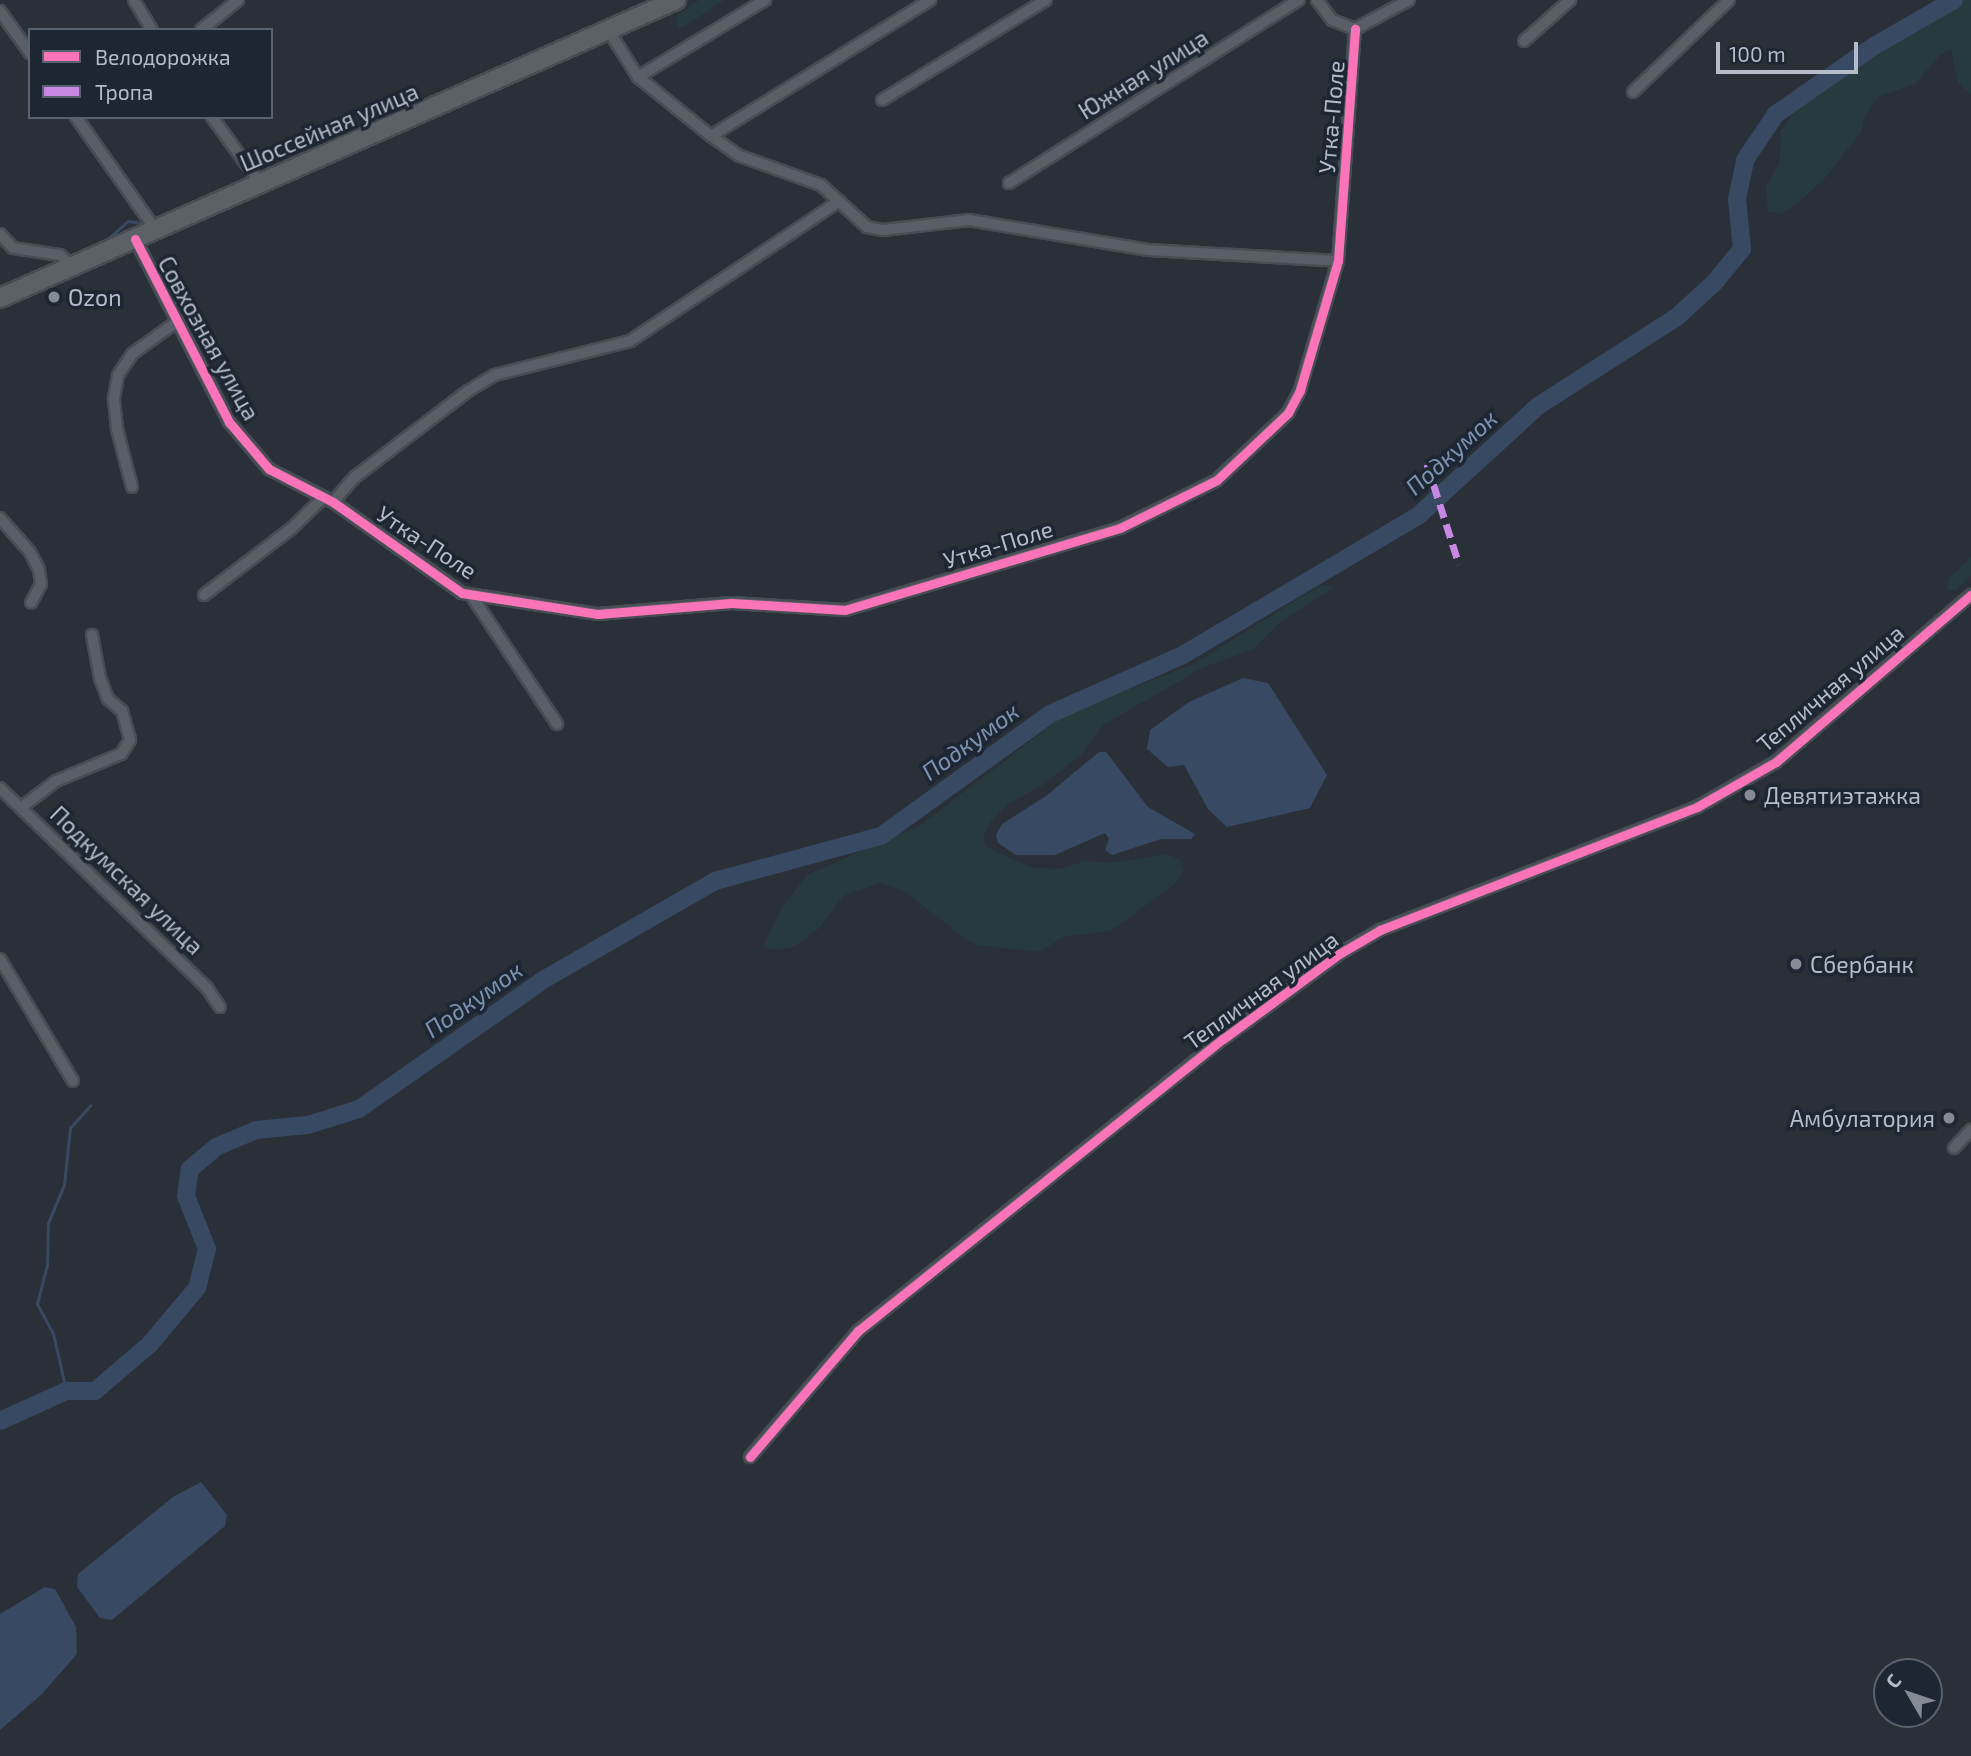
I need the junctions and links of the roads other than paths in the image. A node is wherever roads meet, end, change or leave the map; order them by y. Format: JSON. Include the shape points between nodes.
{"nodes":[{"id":1,"x":134,"y":0,"type":"edge"},
{"id":2,"x":238,"y":0,"type":"edge"},
{"id":3,"x":676,"y":0,"type":"edge"},
{"id":4,"x":765,"y":0,"type":"edge"},
{"id":5,"x":930,"y":0,"type":"edge"},
{"id":6,"x":1046,"y":0,"type":"edge"},
{"id":7,"x":1299,"y":0,"type":"edge"},
{"id":8,"x":1317,"y":0,"type":"edge"},
{"id":9,"x":1409,"y":0,"type":"edge"},
{"id":10,"x":1570,"y":0,"type":"edge"},
{"id":11,"x":1729,"y":0,"type":"edge"},
{"id":12,"x":0,"y":11,"type":"edge"},
{"id":13,"x":151,"y":28,"type":"edge"},
{"id":14,"x":203,"y":28,"type":"edge"},
{"id":15,"x":1355,"y":29,"type":"junction"},
{"id":16,"x":610,"y":33,"type":"junction"},
{"id":17,"x":1524,"y":41,"type":"dead end"},
{"id":18,"x":28,"y":50,"type":"edge"},
{"id":19,"x":638,"y":77,"type":"junction"},
{"id":20,"x":1633,"y":92,"type":"dead end"},
{"id":21,"x":882,"y":100,"type":"dead end"},
{"id":22,"x":77,"y":119,"type":"edge"},
{"id":23,"x":213,"y":119,"type":"edge"},
{"id":24,"x":711,"y":136,"type":"junction"},
{"id":25,"x":260,"y":183,"type":"junction"},
{"id":26,"x":1009,"y":183,"type":"dead end"},
{"id":27,"x":839,"y":201,"type":"junction"},
{"id":28,"x":155,"y":229,"type":"junction"},
{"id":29,"x":0,"y":234,"type":"edge"},
{"id":30,"x":135,"y":239,"type":"junction"},
{"id":31,"x":1338,"y":261,"type":"junction"},
{"id":32,"x":72,"y":267,"type":"junction"},
{"id":33,"x":0,"y":298,"type":"edge"},
{"id":34,"x":175,"y":323,"type":"junction"},
{"id":35,"x":132,"y":487,"type":"dead end"},
{"id":36,"x":328,"y":500,"type":"junction"},
{"id":37,"x":0,"y":518,"type":"edge"},
{"id":38,"x":204,"y":595,"type":"dead end"},
{"id":39,"x":471,"y":595,"type":"junction"},
{"id":40,"x":1971,"y":595,"type":"edge"},
{"id":41,"x":31,"y":603,"type":"dead end"},
{"id":42,"x":92,"y":635,"type":"dead end"},
{"id":43,"x":557,"y":724,"type":"dead end"},
{"id":44,"x":0,"y":788,"type":"edge"},
{"id":45,"x":22,"y":807,"type":"junction"},
{"id":46,"x":0,"y":959,"type":"edge"},
{"id":47,"x":220,"y":1007,"type":"dead end"},
{"id":48,"x":73,"y":1081,"type":"dead end"},
{"id":49,"x":1971,"y":1130,"type":"edge"},
{"id":50,"x":1954,"y":1148,"type":"dead end"},
{"id":51,"x":750,"y":1457,"type":"dead end"}],
"edges":[{"from":1,"to":13,"type":"street"},
{"from":2,"to":14,"type":"street"},
{"from":3,"to":16,"type":"main road","name":"Шоссейная улица"},
{"from":4,"to":19,"type":"street"},
{"from":5,"to":24,"type":"street"},
{"from":6,"to":21,"type":"street"},
{"from":7,"to":26,"type":"street","name":"Южная улица"},
{"from":8,"to":15,"type":"street","via":[[1332,20]]},
{"from":9,"to":15,"type":"street"},
{"from":10,"to":17,"type":"street"},
{"from":11,"to":20,"type":"street"},
{"from":12,"to":18,"type":"street"},
{"from":15,"to":31,"type":"street","name":"Утка-Поле"},
{"from":16,"to":19,"type":"street"},
{"from":16,"to":25,"type":"main road","name":"Шоссейная улица"},
{"from":19,"to":24,"type":"street"},
{"from":22,"to":28,"type":"street"},
{"from":23,"to":25,"type":"street"},
{"from":24,"to":27,"type":"street","via":[[740,156],[821,185]]},
{"from":25,"to":28,"type":"main road","name":"Шоссейная улица"},
{"from":27,"to":31,"type":"street","via":[[867,227],[883,230],[969,220],[1149,250]]},
{"from":27,"to":36,"type":"street","via":[[630,341],[495,375]]},
{"from":28,"to":30,"type":"main road","name":"Шоссейная улица"},
{"from":29,"to":32,"type":"street","via":[[13,248],[60,255]]},
{"from":30,"to":32,"type":"main road","name":"Шоссейная улица"},
{"from":30,"to":34,"type":"street","name":"Совхозная улица"},
{"from":31,"to":39,"type":"street","name":"Утка-Поле","via":[[1300,390],[1288,413],[1217,481],[1120,528],[845,610],[732,603],[598,614]]},
{"from":32,"to":33,"type":"main road","name":"Шоссейная улица"},
{"from":34,"to":35,"type":"street","via":[[132,354],[118,375],[114,398],[117,429]]},
{"from":34,"to":36,"type":"street","name":"Совхозная улица","via":[[229,422],[269,469]]},
{"from":36,"to":38,"type":"street"},
{"from":36,"to":39,"type":"street","name":"Утка-Поле"},
{"from":37,"to":41,"type":"street","via":[[30,552],[39,570],[41,584]]},
{"from":39,"to":43,"type":"street"},
{"from":40,"to":51,"type":"street","name":"Тепличная улица","via":[[1776,762],[1697,807],[1380,930],[1339,954],[1223,1039],[858,1331]]},
{"from":42,"to":45,"type":"street","via":[[100,678],[108,699],[122,711],[130,740],[121,754],[56,781]]},
{"from":44,"to":45,"type":"street","name":"Подкумская улица"},
{"from":45,"to":47,"type":"street","name":"Подкумская улица","via":[[207,988]]},
{"from":46,"to":48,"type":"street"},
{"from":49,"to":50,"type":"street"}]}
